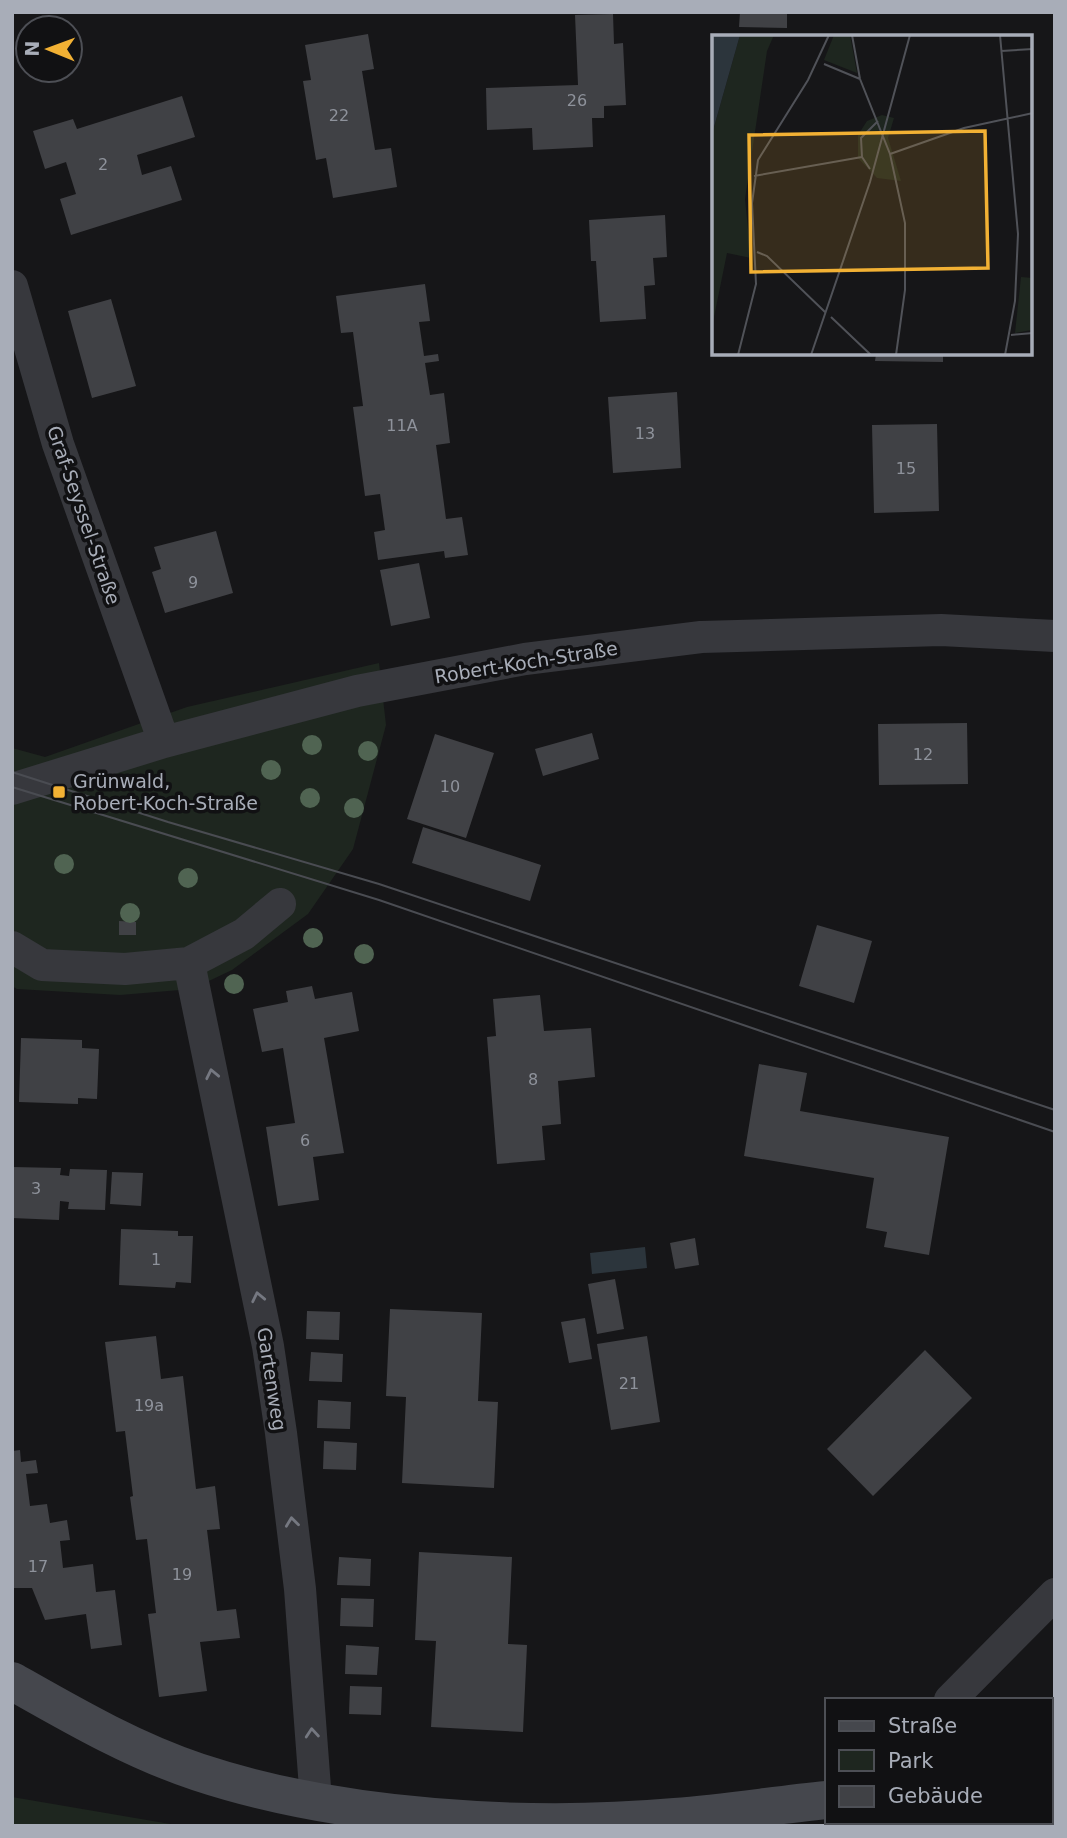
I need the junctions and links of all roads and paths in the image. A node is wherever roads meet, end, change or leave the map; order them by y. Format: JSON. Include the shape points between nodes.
{"nodes":[{"id":1,"x":12,"y":286,"type":"edge"},
{"id":2,"x":1055,"y":636,"type":"edge"},
{"id":3,"x":164,"y":742,"type":"junction"},
{"id":4,"x":12,"y":789,"type":"edge"},
{"id":5,"x":280,"y":904,"type":"dead end"},
{"id":6,"x":12,"y":947,"type":"edge"},
{"id":7,"x":189,"y":963,"type":"junction"},
{"id":8,"x":1055,"y":1594,"type":"edge"},
{"id":9,"x":12,"y":1681,"type":"edge"},
{"id":10,"x":952,"y":1698,"type":"edge"},
{"id":11,"x":825,"y":1800,"type":"edge"},
{"id":12,"x":316,"y":1801,"type":"junction"}],
"edges":[{"from":1,"to":3,"type":"street","name":"Graf-Seyssel-Straße","via":[[58,444]]},
{"from":2,"to":3,"type":"street","name":"Robert-Koch-Straße","via":[[941,630],[687,639],[525,659],[357,691]]},
{"from":3,"to":4,"type":"street","name":"Robert-Koch-Straße"},
{"from":5,"to":7,"type":"street","via":[[244,934]]},
{"from":6,"to":7,"type":"street","via":[[41,965],[125,969]]},
{"from":12,"to":7,"type":"street","name":"Gartenweg","one_way":true,"via":[[300,1589],[268,1346]]},
{"from":8,"to":10,"type":"street"},
{"from":9,"to":12,"type":"main road","via":[[148,1753],[199,1772]]},
{"from":11,"to":12,"type":"main road","via":[[592,1821],[424,1816]]}]}
